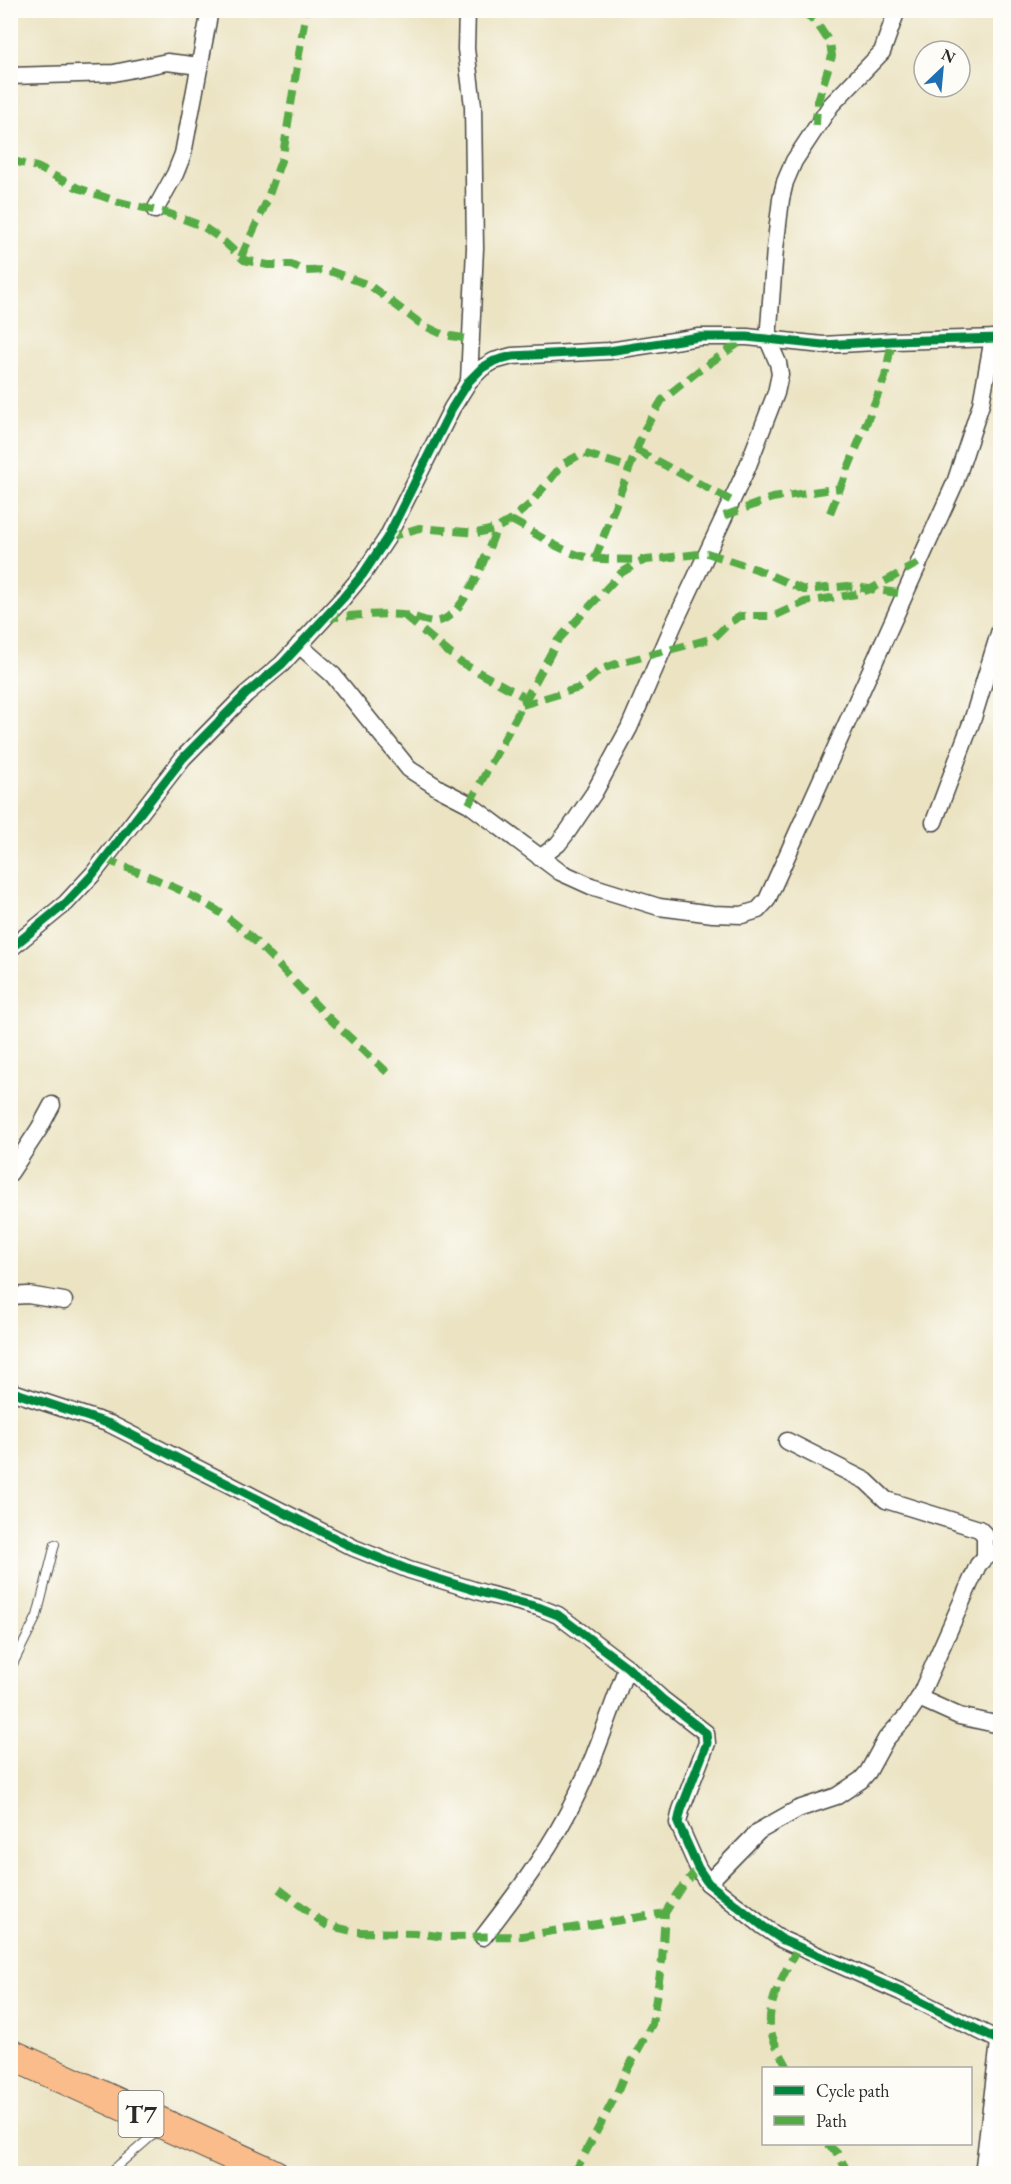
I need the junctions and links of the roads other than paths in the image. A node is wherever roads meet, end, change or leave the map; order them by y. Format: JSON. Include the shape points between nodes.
{"nodes":[{"id":1,"x":210,"y":10,"type":"edge"},
{"id":2,"x":467,"y":10,"type":"edge"},
{"id":3,"x":897,"y":10,"type":"edge"},
{"id":4,"x":200,"y":66,"type":"junction"},
{"id":5,"x":10,"y":76,"type":"edge"},
{"id":6,"x":155,"y":210,"type":"dead end"},
{"id":7,"x":997,"y":338,"type":"edge"},
{"id":8,"x":768,"y":340,"type":"junction"},
{"id":9,"x":469,"y":381,"type":"junction"},
{"id":10,"x":1000,"y":630,"type":"edge"},
{"id":11,"x":299,"y":645,"type":"junction"},
{"id":12,"x":934,"y":822,"type":"dead end"},
{"id":13,"x":540,"y":858,"type":"junction"},
{"id":14,"x":10,"y":950,"type":"edge"},
{"id":15,"x":52,"y":1105,"type":"dead end"},
{"id":16,"x":10,"y":1173,"type":"edge"},
{"id":17,"x":10,"y":1296,"type":"edge"},
{"id":18,"x":64,"y":1301,"type":"dead end"},
{"id":19,"x":10,"y":1391,"type":"edge"},
{"id":20,"x":787,"y":1441,"type":"dead end"},
{"id":21,"x":55,"y":1544,"type":"dead end"},
{"id":22,"x":993,"y":1554,"type":"edge"},
{"id":23,"x":627,"y":1667,"type":"junction"},
{"id":24,"x":10,"y":1670,"type":"edge"},
{"id":25,"x":919,"y":1698,"type":"junction"},
{"id":26,"x":1000,"y":1725,"type":"edge"},
{"id":27,"x":708,"y":1883,"type":"junction"},
{"id":28,"x":483,"y":1937,"type":"dead end"},
{"id":29,"x":999,"y":2037,"type":"edge"},
{"id":30,"x":13,"y":2064,"type":"edge"},
{"id":31,"x":164,"y":2125,"type":"junction"},
{"id":32,"x":108,"y":2174,"type":"edge"},
{"id":33,"x":273,"y":2174,"type":"edge"},
{"id":34,"x":983,"y":2174,"type":"edge"}],
"edges":[{"from":1,"to":4,"type":"street"},
{"from":2,"to":9,"type":"street","via":[[475,248]]},
{"from":3,"to":8,"type":"street","via":[[882,52],[831,105],[794,161],[785,182]]},
{"from":4,"to":5,"type":"street","via":[[167,62],[114,73]]},
{"from":4,"to":6,"type":"street","via":[[183,154]]},
{"from":7,"to":8,"type":"street","via":[[823,345]]},
{"from":7,"to":13,"type":"street","via":[[955,483],[763,906],[742,915],[659,907],[591,886]]},
{"from":8,"to":9,"type":"street","via":[[699,337],[609,351],[513,356],[494,361]]},
{"from":8,"to":13,"type":"street","via":[[778,363],[779,381],[747,468],[629,728],[594,793],[568,831]]},
{"from":9,"to":11,"type":"street","via":[[387,538],[350,590]]},
{"from":10,"to":12,"type":"street","via":[[973,718]]},
{"from":11,"to":13,"type":"street","via":[[333,675],[409,769],[469,804]]},
{"from":11,"to":14,"type":"street","via":[[183,758],[66,903]]},
{"from":15,"to":16,"type":"street"},
{"from":17,"to":18,"type":"street"},
{"from":19,"to":23,"type":"street","via":[[110,1424],[354,1548],[409,1570],[538,1606],[558,1615]]},
{"from":20,"to":22,"type":"street","via":[[866,1481],[886,1500],[979,1529]]},
{"from":21,"to":24,"type":"lane","via":[[37,1616]]},
{"from":22,"to":25,"type":"street","via":[[978,1566]]},
{"from":23,"to":27,"type":"street","via":[[706,1733],[707,1743],[678,1823]]},
{"from":23,"to":28,"type":"street","via":[[566,1816],[524,1884]]},
{"from":25,"to":26,"type":"street","via":[[959,1716]]},
{"from":25,"to":27,"type":"street","via":[[886,1739],[861,1780],[837,1796],[798,1809],[759,1831]]},
{"from":27,"to":29,"type":"street","via":[[783,1940]]},
{"from":29,"to":34,"type":"street"},
{"from":30,"to":31,"type":"highway","number":"T7"},
{"from":31,"to":32,"type":"lane"},
{"from":31,"to":33,"type":"highway","number":"T7"}]}
